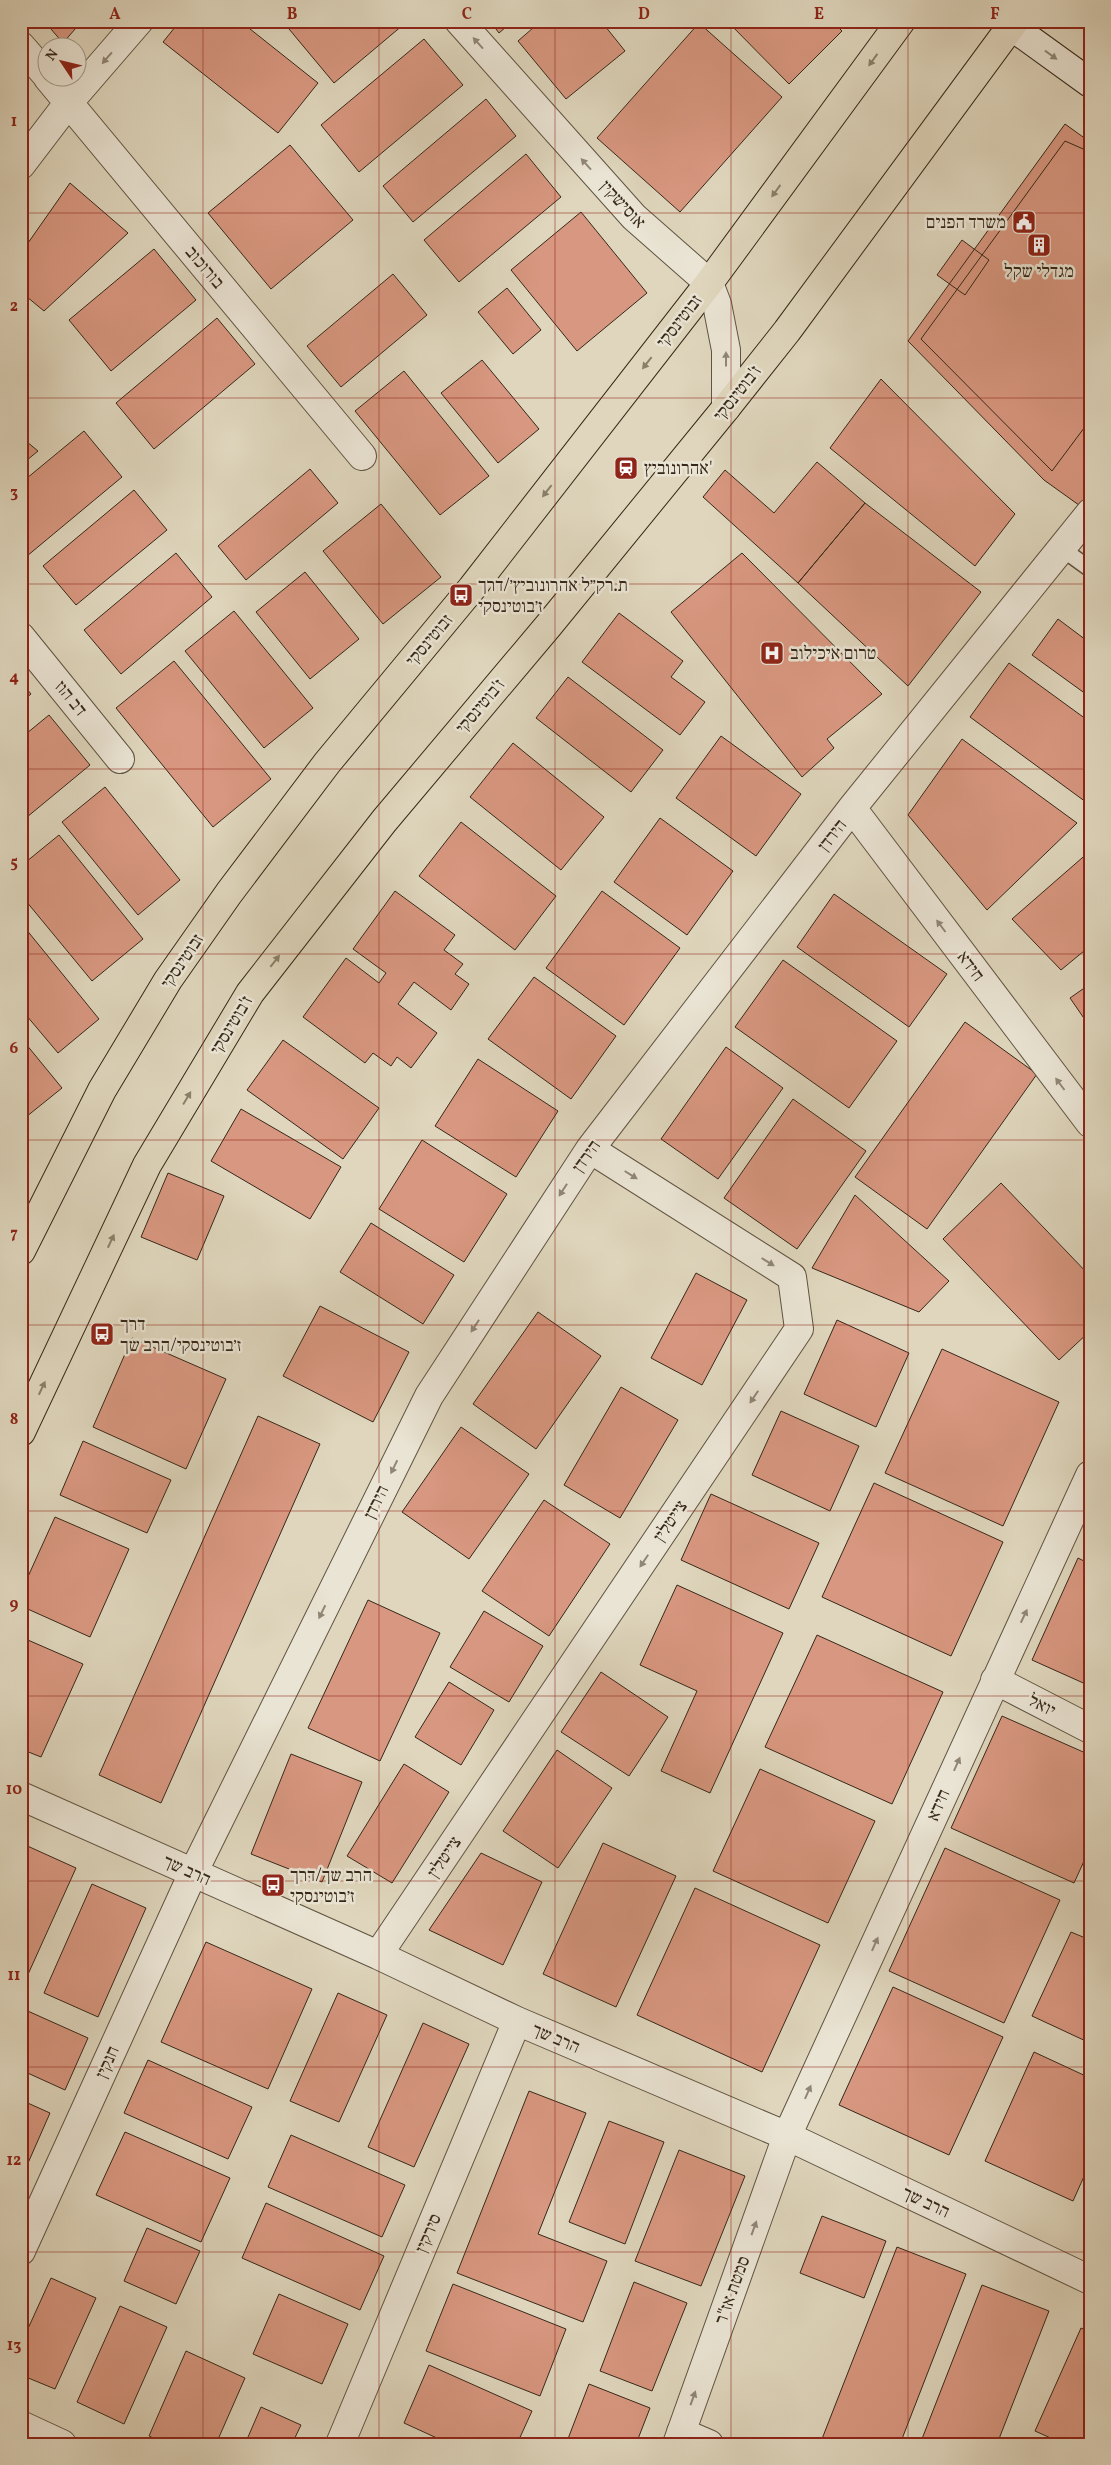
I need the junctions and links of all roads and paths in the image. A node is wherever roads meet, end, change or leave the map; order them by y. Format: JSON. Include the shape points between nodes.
{"nodes":[{"id":1,"x":139,"y":21,"type":"edge"},
{"id":2,"x":459,"y":21,"type":"edge"},
{"id":3,"x":902,"y":21,"type":"edge"},
{"id":4,"x":1011,"y":23,"type":"edge"},
{"id":5,"x":21,"y":46,"type":"edge"},
{"id":6,"x":38,"y":66,"type":"edge"},
{"id":7,"x":1090,"y":83,"type":"edge"},
{"id":8,"x":57,"y":88,"type":"edge"},
{"id":9,"x":69,"y":102,"type":"junction"},
{"id":10,"x":21,"y":165,"type":"edge"},
{"id":11,"x":709,"y":283,"type":"junction"},
{"id":12,"x":726,"y":408,"type":"junction"},
{"id":13,"x":362,"y":456,"type":"dead end"},
{"id":14,"x":1090,"y":512,"type":"edge"},
{"id":15,"x":1061,"y":548,"type":"junction"},
{"id":16,"x":1090,"y":569,"type":"edge"},
{"id":17,"x":21,"y":637,"type":"edge"},
{"id":18,"x":120,"y":758,"type":"dead end"},
{"id":19,"x":852,"y":808,"type":"junction"},
{"id":20,"x":1090,"y":1123,"type":"edge"},
{"id":21,"x":590,"y":1149,"type":"junction"},
{"id":22,"x":21,"y":1251,"type":"edge"},
{"id":23,"x":21,"y":1432,"type":"edge"},
{"id":24,"x":1090,"y":1475,"type":"edge"},
{"id":25,"x":995,"y":1680,"type":"junction"},
{"id":26,"x":1090,"y":1729,"type":"edge"},
{"id":27,"x":21,"y":1796,"type":"edge"},
{"id":28,"x":193,"y":1873,"type":"junction"},
{"id":29,"x":378,"y":1955,"type":"junction"},
{"id":30,"x":516,"y":2021,"type":"junction"},
{"id":31,"x":787,"y":2136,"type":"junction"},
{"id":32,"x":21,"y":2251,"type":"edge"},
{"id":33,"x":1090,"y":2280,"type":"edge"},
{"id":34,"x":21,"y":2425,"type":"edge"},
{"id":35,"x":679,"y":2438,"type":"edge"},
{"id":36,"x":62,"y":2444,"type":"edge"},
{"id":37,"x":340,"y":2444,"type":"edge"},
{"id":38,"x":709,"y":2444,"type":"edge"}],
"edges":[{"from":1,"to":9,"type":"street","one_way":true},
{"from":11,"to":2,"type":"street","name":"אוסישקין","one_way":true,"via":[[634,217]]},
{"from":3,"to":11,"type":"main road","name":"זבוטינסקי","one_way":true},
{"from":4,"to":7,"type":"street","one_way":true},
{"from":4,"to":12,"type":"main road","name":"ז'בוטינסקי","via":[[787,331]]},
{"from":5,"to":6,"type":"street","name":"בורוכוב"},
{"from":8,"to":9,"type":"street","name":"בורוכוב"},
{"from":9,"to":10,"type":"street"},
{"from":9,"to":13,"type":"street","name":"בורוכוב"},
{"from":12,"to":11,"type":"street","name":"אוסישקין","one_way":true,"via":[[726,350],[717,304]]},
{"from":11,"to":22,"type":"main road","name":"זבוטינסקי","one_way":true,"via":[[472,588],[327,763],[229,893],[168,980],[102,1090]]},
{"from":23,"to":12,"type":"main road","name":"ז'בוטינסקי","one_way":true,"via":[[147,1165],[250,993],[384,821]]},
{"from":14,"to":15,"type":"street","name":"הירדן"},
{"from":15,"to":16,"type":"lane"},
{"from":15,"to":19,"type":"street","name":"הירדן"},
{"from":17,"to":18,"type":"street","name":"דב הוז"},
{"from":20,"to":19,"type":"street","name":"חידא","one_way":true},
{"from":19,"to":21,"type":"street","name":"הירדן"},
{"from":21,"to":28,"type":"street","name":"הירדן","one_way":true,"via":[[429,1396]]},
{"from":21,"to":29,"type":"street","name":"צייטלין","one_way":true,"via":[[792,1277],[799,1329]]},
{"from":25,"to":24,"type":"street","name":"חידא","one_way":true},
{"from":25,"to":26,"type":"street","name":"יואל"},
{"from":31,"to":25,"type":"street","name":"חידא","one_way":true},
{"from":27,"to":28,"type":"street","name":"הרב שך"},
{"from":28,"to":29,"type":"street","name":"הרב שך"},
{"from":28,"to":32,"type":"street","name":"חנקין"},
{"from":29,"to":30,"type":"street","name":"הרב שך"},
{"from":30,"to":31,"type":"street","name":"הרב שך"},
{"from":30,"to":37,"type":"street","name":"סירקין"},
{"from":31,"to":33,"type":"street","name":"הרב שך"},
{"from":35,"to":31,"type":"street","name":"סמטת אז\"ר","one_way":true},
{"from":34,"to":36,"type":"street"},
{"from":35,"to":38,"type":"street"}]}
